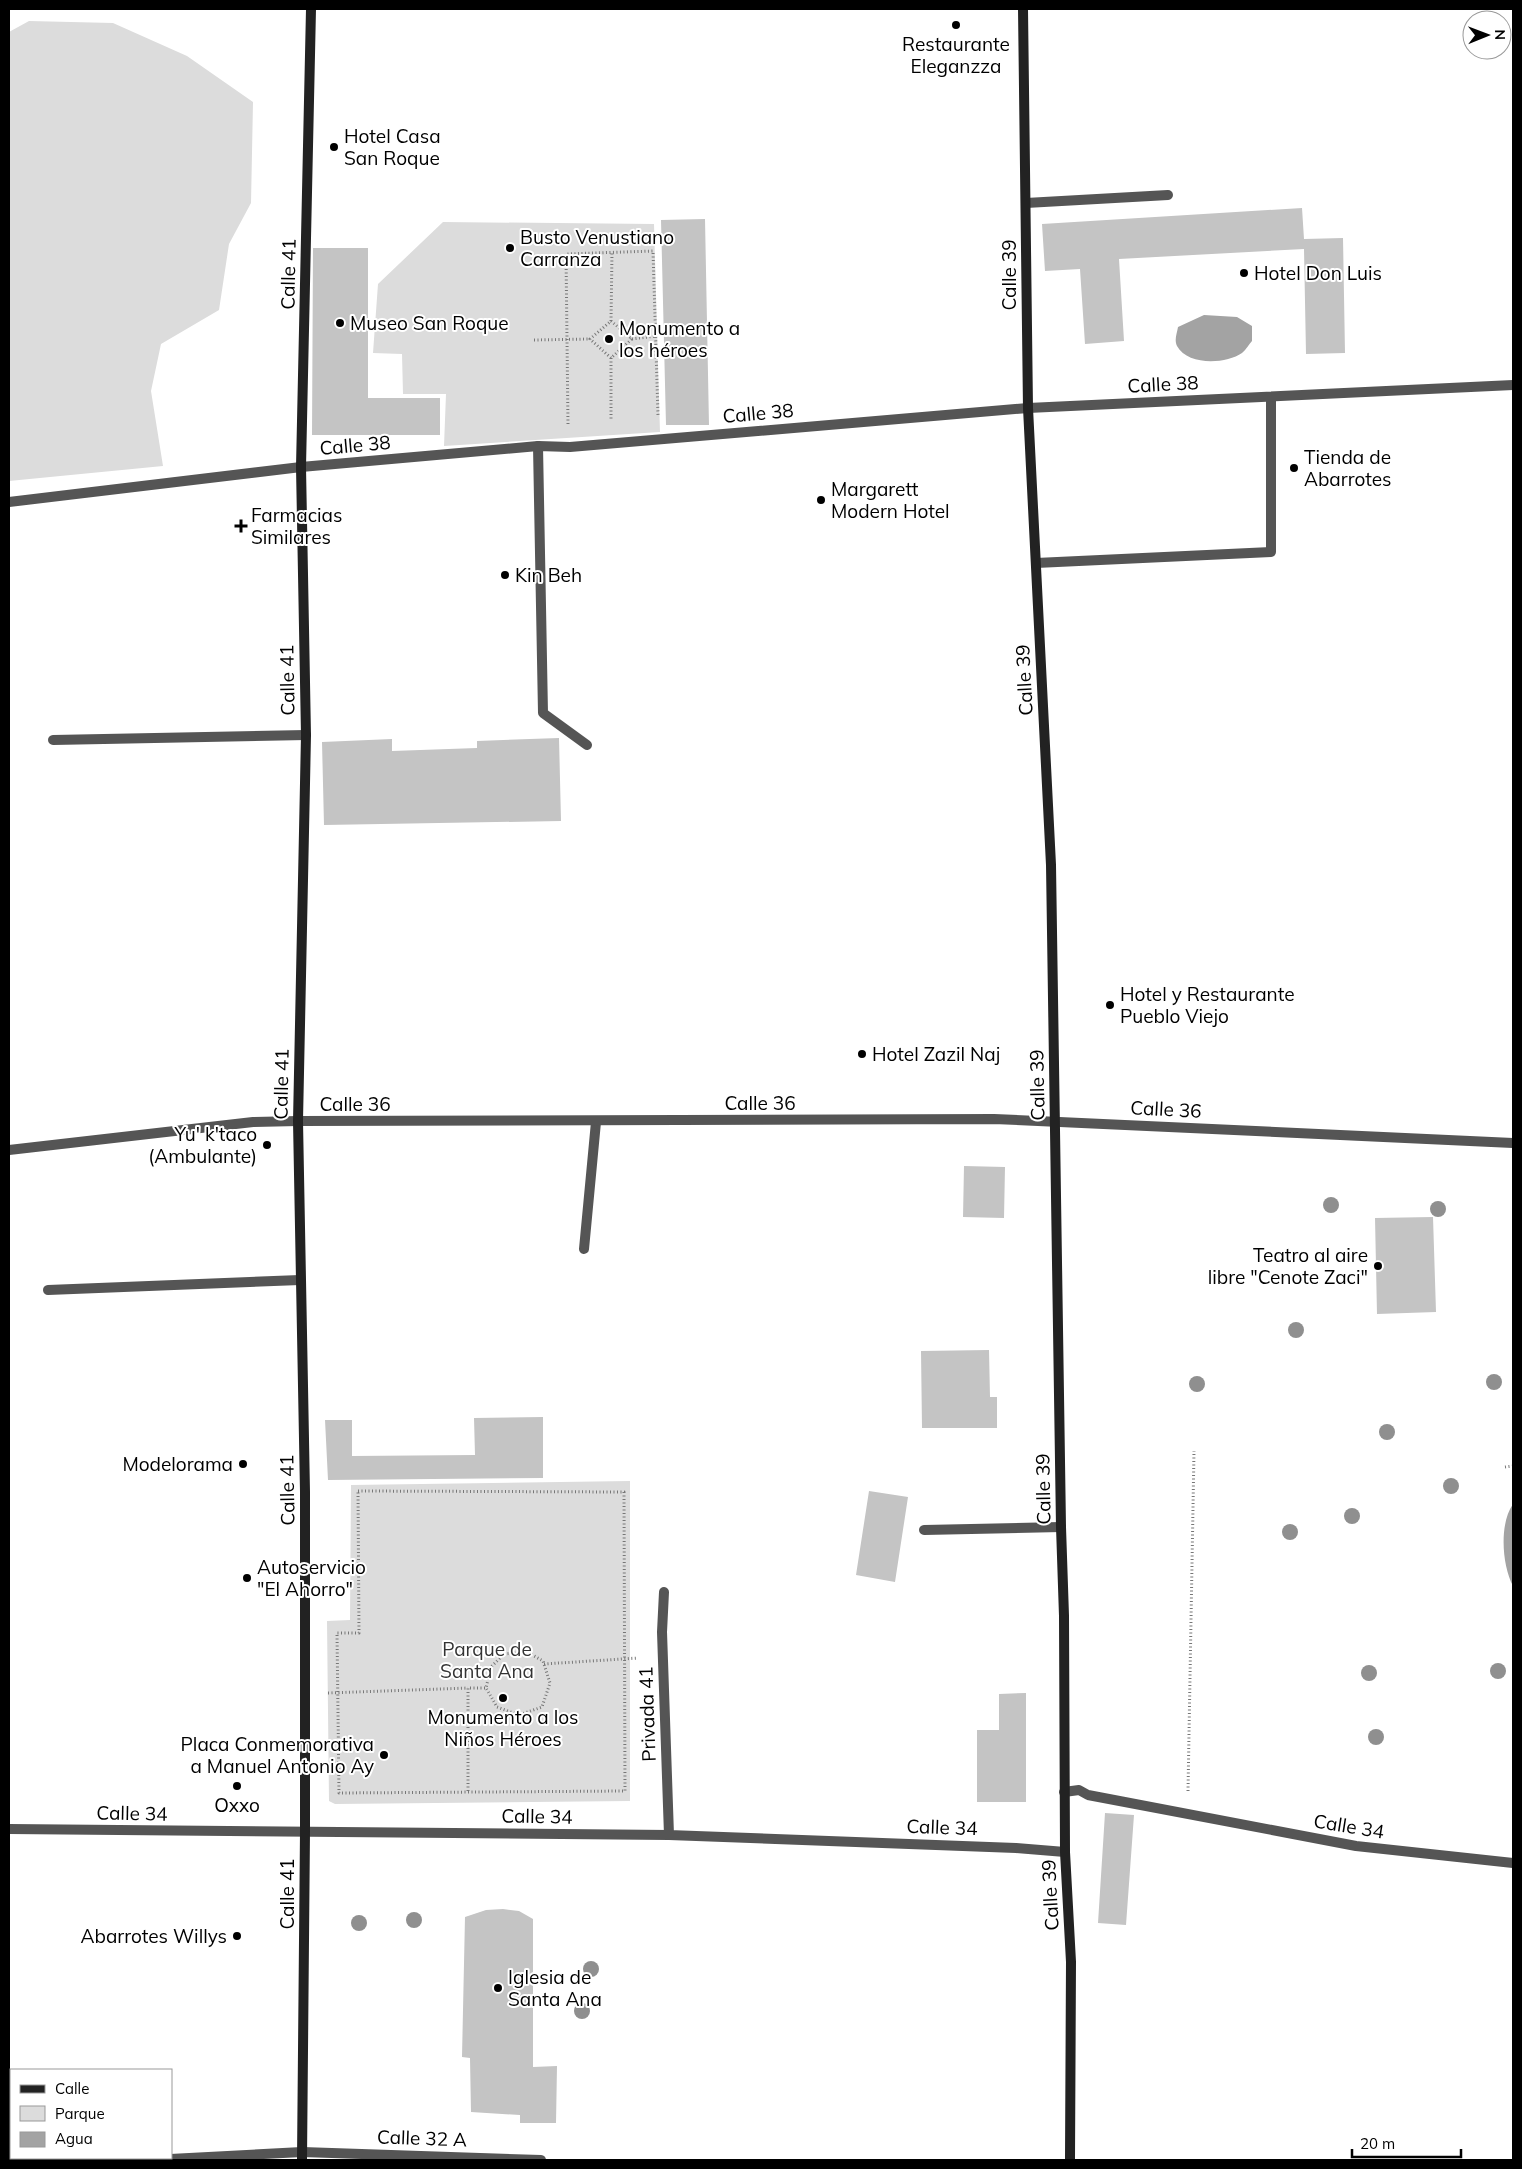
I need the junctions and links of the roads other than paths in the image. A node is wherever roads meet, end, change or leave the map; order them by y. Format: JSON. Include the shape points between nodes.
{"nodes":[{"id":1,"x":311,"y":9,"type":"edge"},
{"id":2,"x":1023,"y":9,"type":"edge"},
{"id":3,"x":1168,"y":195,"type":"dead end"},
{"id":4,"x":1026,"y":203,"type":"junction"},
{"id":5,"x":1513,"y":385,"type":"edge"},
{"id":6,"x":1271,"y":397,"type":"junction"},
{"id":7,"x":1028,"y":408,"type":"junction"},
{"id":8,"x":538,"y":446,"type":"junction"},
{"id":9,"x":301,"y":467,"type":"junction"},
{"id":10,"x":9,"y":502,"type":"edge"},
{"id":11,"x":1036,"y":563,"type":"junction"},
{"id":12,"x":306,"y":735,"type":"junction"},
{"id":13,"x":53,"y":740,"type":"dead end"},
{"id":14,"x":587,"y":744,"type":"dead end"},
{"id":15,"x":1055,"y":1121,"type":"junction"},
{"id":16,"x":298,"y":1122,"type":"junction"},
{"id":17,"x":596,"y":1122,"type":"junction"},
{"id":18,"x":1513,"y":1143,"type":"edge"},
{"id":19,"x":9,"y":1150,"type":"edge"},
{"id":20,"x":584,"y":1249,"type":"dead end"},
{"id":21,"x":300,"y":1280,"type":"junction"},
{"id":22,"x":48,"y":1290,"type":"dead end"},
{"id":23,"x":1061,"y":1527,"type":"junction"},
{"id":24,"x":924,"y":1530,"type":"dead end"},
{"id":25,"x":664,"y":1592,"type":"dead end"},
{"id":26,"x":1064,"y":1792,"type":"junction"},
{"id":27,"x":9,"y":1829,"type":"edge"},
{"id":28,"x":305,"y":1831,"type":"junction"},
{"id":29,"x":669,"y":1834,"type":"junction"},
{"id":30,"x":1065,"y":1852,"type":"junction"},
{"id":31,"x":1513,"y":1863,"type":"edge"},
{"id":32,"x":302,"y":2156,"type":"edge"},
{"id":33,"x":151,"y":2160,"type":"edge"},
{"id":34,"x":540,"y":2160,"type":"edge"},
{"id":35,"x":1070,"y":2160,"type":"edge"}],
"edges":[{"from":1,"to":9,"type":"main road","name":"Calle 41"},
{"from":2,"to":4,"type":"main road","name":"Calle 39"},
{"from":3,"to":4,"type":"street"},
{"from":4,"to":7,"type":"main road","name":"Calle 39"},
{"from":5,"to":6,"type":"street","name":"Calle 38"},
{"from":6,"to":7,"type":"street","name":"Calle 38"},
{"from":6,"to":11,"type":"street","via":[[1271,552]]},
{"from":7,"to":8,"type":"street","name":"Calle 38","via":[[570,447]]},
{"from":7,"to":11,"type":"main road","name":"Calle 39"},
{"from":8,"to":9,"type":"street","name":"Calle 38"},
{"from":8,"to":14,"type":"street","via":[[543,713]]},
{"from":9,"to":10,"type":"street","name":"Calle 38"},
{"from":9,"to":12,"type":"main road","name":"Calle 41"},
{"from":11,"to":15,"type":"main road","name":"Calle 39","via":[[1051,866]]},
{"from":12,"to":13,"type":"street"},
{"from":12,"to":16,"type":"main road","name":"Calle 41"},
{"from":15,"to":17,"type":"street","name":"Calle 36"},
{"from":15,"to":18,"type":"street","name":"Calle 36"},
{"from":15,"to":23,"type":"main road","name":"Calle 39"},
{"from":16,"to":17,"type":"street","name":"Calle 36"},
{"from":16,"to":19,"type":"street","name":"Calle 36","via":[[253,1122]]},
{"from":16,"to":21,"type":"main road","name":"Calle 41"},
{"from":17,"to":20,"type":"street"},
{"from":21,"to":22,"type":"street"},
{"from":21,"to":28,"type":"main road","name":"Calle 41","via":[[305,1492]]},
{"from":23,"to":24,"type":"street"},
{"from":23,"to":26,"type":"main road","name":"Calle 39"},
{"from":25,"to":29,"type":"street","name":"Privada 41"},
{"from":26,"to":30,"type":"main road","name":"Calle 39"},
{"from":26,"to":31,"type":"street","name":"Calle 34","via":[[1079,1790],[1088,1795],[1356,1846]]},
{"from":27,"to":28,"type":"street","name":"Calle 34"},
{"from":28,"to":29,"type":"street","name":"Calle 34"},
{"from":28,"to":32,"type":"main road","name":"Calle 41"},
{"from":29,"to":30,"type":"street","name":"Calle 34"},
{"from":30,"to":35,"type":"main road","name":"Calle 39","via":[[1071,1962]]},
{"from":32,"to":33,"type":"street","name":"Calle 32 A"},
{"from":32,"to":34,"type":"street","name":"Calle 32 A"}]}
